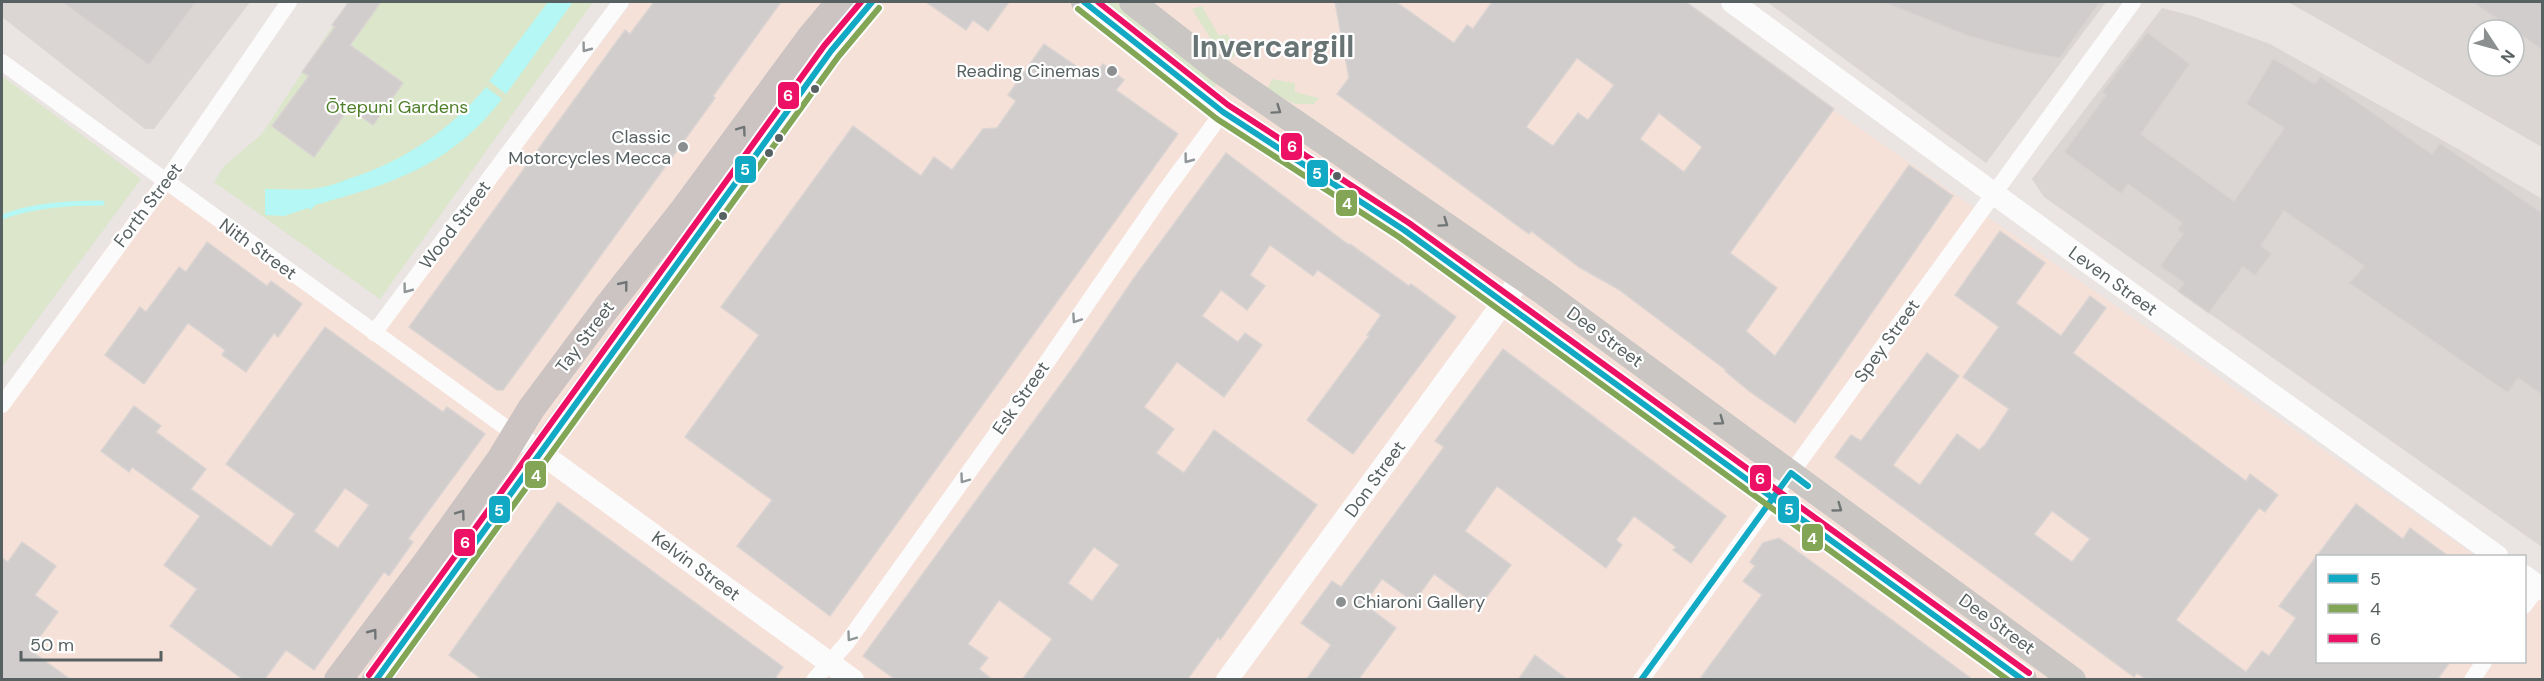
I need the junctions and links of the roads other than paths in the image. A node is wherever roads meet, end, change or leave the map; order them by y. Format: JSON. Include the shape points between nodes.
{"nodes":[{"id":1,"x":290,"y":2,"type":"edge"},
{"id":2,"x":621,"y":2,"type":"edge"},
{"id":3,"x":833,"y":2,"type":"edge"},
{"id":4,"x":840,"y":2,"type":"edge"},
{"id":5,"x":863,"y":2,"type":"edge"},
{"id":6,"x":872,"y":2,"type":"edge"},
{"id":7,"x":1084,"y":2,"type":"edge"},
{"id":8,"x":1132,"y":2,"type":"edge"},
{"id":9,"x":1732,"y":2,"type":"edge"},
{"id":10,"x":2133,"y":2,"type":"edge"},
{"id":11,"x":820,"y":45,"type":"junction"},
{"id":12,"x":2,"y":62,"type":"edge"},
{"id":13,"x":1223,"y":112,"type":"junction"},
{"id":14,"x":166,"y":182,"type":"junction"},
{"id":15,"x":1994,"y":193,"type":"junction"},
{"id":16,"x":1522,"y":277,"type":"junction"},
{"id":17,"x":1503,"y":303,"type":"junction"},
{"id":18,"x":374,"y":333,"type":"junction"},
{"id":19,"x":2,"y":405,"type":"edge"},
{"id":20,"x":516,"y":435,"type":"junction"},
{"id":21,"x":540,"y":452,"type":"junction"},
{"id":22,"x":1791,"y":473,"type":"junction"},
{"id":23,"x":1773,"y":498,"type":"junction"},
{"id":24,"x":2496,"y":555,"type":"edge"},
{"id":25,"x":2535,"y":584,"type":"edge"},
{"id":26,"x":2526,"y":602,"type":"edge"},
{"id":27,"x":829,"y":662,"type":"junction"},
{"id":28,"x":2483,"y":663,"type":"edge"},
{"id":29,"x":2065,"y":677,"type":"edge"},
{"id":30,"x":338,"y":680,"type":"edge"},
{"id":31,"x":375,"y":680,"type":"edge"},
{"id":32,"x":814,"y":680,"type":"edge"},
{"id":33,"x":853,"y":680,"type":"edge"},
{"id":34,"x":1227,"y":680,"type":"edge"},
{"id":35,"x":1641,"y":680,"type":"edge"},
{"id":36,"x":2024,"y":680,"type":"edge"},
{"id":37,"x":2472,"y":680,"type":"edge"}],
"edges":[{"from":1,"to":14,"type":"street","name":"Forth Street"},
{"from":2,"to":18,"type":"street","name":"Wood Street","one_way":true},
{"from":3,"to":11,"type":"highway"},
{"from":4,"to":11,"type":"highway","name":"Tay Street"},
{"from":5,"to":11,"type":"highway","name":"Tay Street"},
{"from":6,"to":11,"type":"highway"},
{"from":7,"to":13,"type":"main road","name":"Dee Street"},
{"from":8,"to":16,"type":"main road","name":"Dee Street","one_way":true,"via":[[1229,77]]},
{"from":9,"to":15,"type":"street","name":"Leven Street"},
{"from":10,"to":15,"type":"street","name":"Spey Street"},
{"from":20,"to":11,"type":"highway","name":"Tay Street","one_way":true,"via":[[558,372],[682,212]]},
{"from":11,"to":21,"type":"highway","name":"Tay Street"},
{"from":12,"to":14,"type":"street","name":"Nith Street"},
{"from":13,"to":17,"type":"main road","name":"Dee Street","via":[[1355,197]]},
{"from":13,"to":27,"type":"street","name":"Esk Street","one_way":true},
{"from":14,"to":18,"type":"street","name":"Nith Street"},
{"from":14,"to":19,"type":"street","name":"Forth Street"},
{"from":15,"to":22,"type":"street","name":"Spey Street"},
{"from":15,"to":24,"type":"street","name":"Leven Street"},
{"from":16,"to":17,"type":"street","name":"Don Street"},
{"from":16,"to":22,"type":"main road","name":"Dee Street","one_way":true},
{"from":17,"to":23,"type":"main road","name":"Dee Street"},
{"from":17,"to":34,"type":"street","name":"Don Street"},
{"from":18,"to":20,"type":"street","name":"Nith Street"},
{"from":20,"to":21,"type":"street","name":"Kelvin Street"},
{"from":30,"to":20,"type":"highway","name":"Tay Street","one_way":true},
{"from":21,"to":27,"type":"street","name":"Kelvin Street"},
{"from":21,"to":31,"type":"highway","name":"Tay Street"},
{"from":22,"to":23,"type":"street","name":"Spey Street"},
{"from":22,"to":29,"type":"main road","name":"Dee Street","one_way":true},
{"from":23,"to":35,"type":"street","name":"Spey Street"},
{"from":23,"to":36,"type":"main road","name":"Dee Street"},
{"from":25,"to":26,"type":"street"},
{"from":27,"to":32,"type":"street","name":"Esk Street"},
{"from":27,"to":33,"type":"street","name":"Kelvin Street"},
{"from":28,"to":37,"type":"street"}]}
